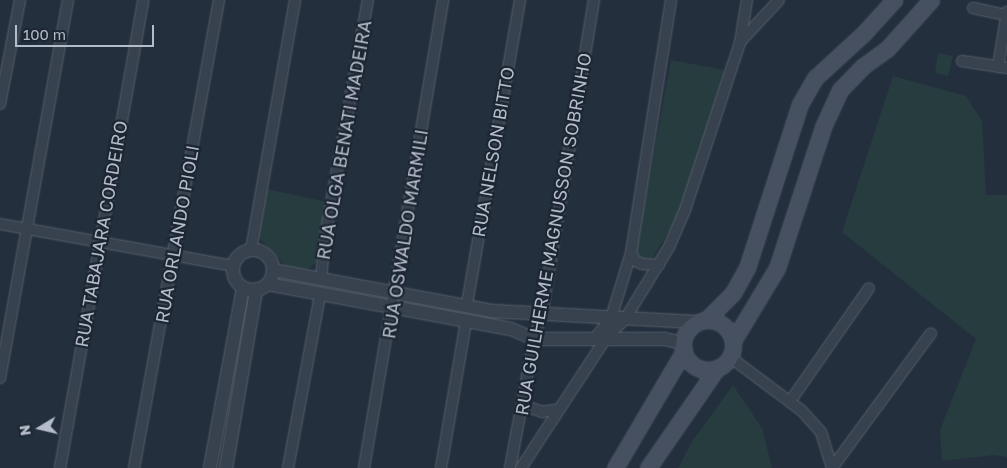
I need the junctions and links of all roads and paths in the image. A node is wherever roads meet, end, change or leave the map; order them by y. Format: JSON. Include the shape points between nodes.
{"nodes":[{"id":1,"x":20,"y":0,"type":"edge"},
{"id":2,"x":68,"y":0,"type":"edge"},
{"id":3,"x":143,"y":0,"type":"edge"},
{"id":4,"x":219,"y":0,"type":"edge"},
{"id":5,"x":295,"y":0,"type":"edge"},
{"id":6,"x":368,"y":0,"type":"edge"},
{"id":7,"x":443,"y":0,"type":"edge"},
{"id":8,"x":520,"y":0,"type":"edge"},
{"id":9,"x":594,"y":0,"type":"edge"},
{"id":10,"x":671,"y":0,"type":"edge"},
{"id":11,"x":747,"y":0,"type":"edge"},
{"id":12,"x":779,"y":0,"type":"edge"},
{"id":13,"x":894,"y":0,"type":"edge"},
{"id":14,"x":928,"y":1,"type":"edge"},
{"id":15,"x":973,"y":8,"type":"dead end"},
{"id":16,"x":1007,"y":14,"type":"edge"},
{"id":17,"x":740,"y":43,"type":"junction"},
{"id":18,"x":962,"y":61,"type":"dead end"},
{"id":19,"x":1003,"y":67,"type":"edge"},
{"id":20,"x":0,"y":104,"type":"edge"},
{"id":21,"x":0,"y":224,"type":"edge"},
{"id":22,"x":27,"y":228,"type":"junction"},
{"id":23,"x":99,"y":241,"type":"junction"},
{"id":24,"x":251,"y":250,"type":"junction"},
{"id":25,"x":631,"y":252,"type":"junction"},
{"id":26,"x":172,"y":254,"type":"junction"},
{"id":27,"x":659,"y":265,"type":"junction"},
{"id":28,"x":233,"y":266,"type":"junction"},
{"id":29,"x":272,"y":270,"type":"junction"},
{"id":30,"x":321,"y":280,"type":"junction"},
{"id":31,"x":268,"y":284,"type":"junction"},
{"id":32,"x":243,"y":288,"type":"junction"},
{"id":33,"x":869,"y":288,"type":"dead end"},
{"id":34,"x":256,"y":290,"type":"junction"},
{"id":35,"x":396,"y":291,"type":"junction"},
{"id":36,"x":320,"y":296,"type":"junction"},
{"id":37,"x":467,"y":304,"type":"junction"},
{"id":38,"x":394,"y":307,"type":"junction"},
{"id":39,"x":542,"y":314,"type":"junction"},
{"id":40,"x":611,"y":318,"type":"junction"},
{"id":41,"x":625,"y":319,"type":"junction"},
{"id":42,"x":701,"y":321,"type":"junction"},
{"id":43,"x":466,"y":322,"type":"junction"},
{"id":44,"x":931,"y":333,"type":"dead end"},
{"id":45,"x":601,"y":338,"type":"junction"},
{"id":46,"x":534,"y":339,"type":"junction"},
{"id":47,"x":733,"y":342,"type":"junction"},
{"id":48,"x":683,"y":347,"type":"junction"},
{"id":49,"x":730,"y":357,"type":"junction"},
{"id":50,"x":718,"y":368,"type":"junction"},
{"id":51,"x":0,"y":378,"type":"edge"},
{"id":52,"x":791,"y":400,"type":"junction"},
{"id":53,"x":522,"y":405,"type":"junction"},
{"id":54,"x":560,"y":409,"type":"junction"},
{"id":55,"x":60,"y":468,"type":"edge"},
{"id":56,"x":134,"y":468,"type":"edge"},
{"id":57,"x":210,"y":468,"type":"edge"},
{"id":58,"x":226,"y":468,"type":"edge"},
{"id":59,"x":288,"y":468,"type":"edge"},
{"id":60,"x":364,"y":468,"type":"edge"},
{"id":61,"x":441,"y":468,"type":"edge"},
{"id":62,"x":510,"y":468,"type":"edge"},
{"id":63,"x":521,"y":468,"type":"edge"},
{"id":64,"x":615,"y":468,"type":"edge"},
{"id":65,"x":648,"y":468,"type":"edge"},
{"id":66,"x":832,"y":468,"type":"edge"}],
"edges":[{"from":1,"to":20,"type":"street"},
{"from":2,"to":22,"type":"street"},
{"from":3,"to":23,"type":"street","name":"RUA TABAJARA CORDEIRO"},
{"from":4,"to":26,"type":"street","name":"RUA ORLANDO PIOLI"},
{"from":5,"to":24,"type":"street"},
{"from":6,"to":30,"type":"street","name":"RUA OLGA BENATI MADEIRA","via":[[325,236]]},
{"from":7,"to":35,"type":"street","name":"RUA OSWALDO MARMILI"},
{"from":8,"to":37,"type":"street","name":"RUA NELSON BITTO"},
{"from":9,"to":39,"type":"street","name":"RUA GUILHERME MAGNUSSON SOBRINHO"},
{"from":10,"to":25,"type":"street"},
{"from":11,"to":17,"type":"street"},
{"from":12,"to":17,"type":"street"},
{"from":13,"to":42,"type":"main road","via":[[815,78],[800,104],[747,268],[733,293]]},
{"from":14,"to":47,"type":"main road","via":[[887,49],[862,67],[840,90],[823,127],[777,268]]},
{"from":15,"to":16,"type":"street"},
{"from":16,"to":19,"type":"street"},
{"from":17,"to":27,"type":"street","via":[[686,210]]},
{"from":18,"to":19,"type":"street"},
{"from":21,"to":22,"type":"street"},
{"from":22,"to":23,"type":"street"},
{"from":22,"to":51,"type":"street"},
{"from":23,"to":26,"type":"street"},
{"from":23,"to":55,"type":"street","name":"RUA TABAJARA CORDEIRO"},
{"from":24,"to":28,"type":"street","via":[[240,255]]},
{"from":24,"to":29,"type":"street","via":[[264,254]]},
{"from":25,"to":27,"type":"street","via":[[635,261]]},
{"from":25,"to":40,"type":"street"},
{"from":26,"to":28,"type":"street"},
{"from":26,"to":56,"type":"street","name":"RUA ORLANDO PIOLI"},
{"from":27,"to":41,"type":"street"},
{"from":28,"to":32,"type":"street","via":[[234,279]]},
{"from":29,"to":30,"type":"street"},
{"from":29,"to":31,"type":"street"},
{"from":30,"to":35,"type":"street"},
{"from":31,"to":34,"type":"street"},
{"from":31,"to":36,"type":"street"},
{"from":32,"to":34,"type":"street"},
{"from":32,"to":57,"type":"street"},
{"from":33,"to":52,"type":"street"},
{"from":34,"to":58,"type":"street"},
{"from":35,"to":37,"type":"street"},
{"from":35,"to":38,"type":"street","name":"RUA OSWALDO MARMILI"},
{"from":36,"to":38,"type":"street"},
{"from":36,"to":59,"type":"street"},
{"from":37,"to":39,"type":"street","via":[[492,311]]},
{"from":38,"to":43,"type":"street"},
{"from":38,"to":60,"type":"street","name":"RUA OSWALDO MARMILI"},
{"from":39,"to":40,"type":"street"},
{"from":39,"to":46,"type":"street","name":"RUA GUILHERME MAGNUSSON SOBRINHO"},
{"from":40,"to":41,"type":"street"},
{"from":40,"to":45,"type":"street"},
{"from":41,"to":42,"type":"street"},
{"from":41,"to":45,"type":"street"},
{"from":42,"to":47,"type":"main road","via":[[726,327]]},
{"from":42,"to":48,"type":"main road","via":[[685,334]]},
{"from":43,"to":46,"type":"street","via":[[511,329]]},
{"from":43,"to":61,"type":"street"},
{"from":44,"to":66,"type":"street"},
{"from":45,"to":46,"type":"street"},
{"from":45,"to":48,"type":"street","via":[[665,338]]},
{"from":45,"to":54,"type":"street"},
{"from":46,"to":53,"type":"street","name":"RUA GUILHERME MAGNUSSON SOBRINHO"},
{"from":47,"to":49,"type":"main road"},
{"from":48,"to":50,"type":"main road","via":[[687,359],[700,369]]},
{"from":48,"to":64,"type":"main road"},
{"from":49,"to":50,"type":"main road"},
{"from":49,"to":52,"type":"street"},
{"from":50,"to":65,"type":"main road"},
{"from":52,"to":66,"type":"street","via":[[821,432]]},
{"from":53,"to":54,"type":"street","via":[[542,412]]},
{"from":53,"to":62,"type":"street","name":"RUA GUILHERME MAGNUSSON SOBRINHO"},
{"from":54,"to":63,"type":"street"}]}
